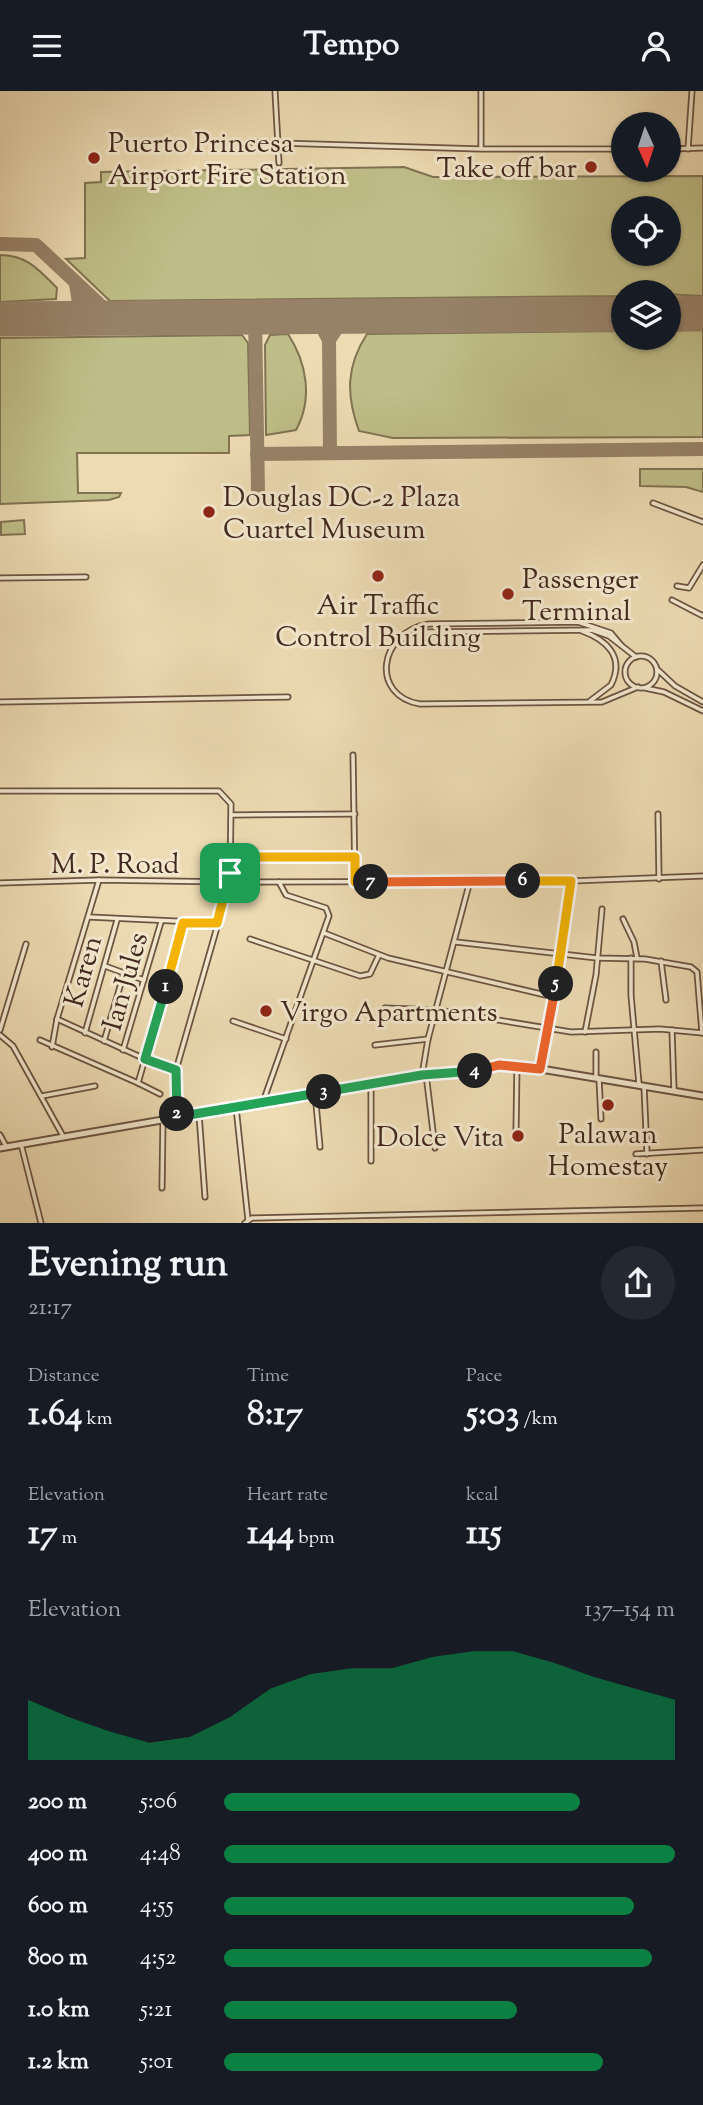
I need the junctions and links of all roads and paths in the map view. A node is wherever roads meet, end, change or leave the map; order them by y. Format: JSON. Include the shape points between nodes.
{"nodes":[{"id":1,"x":275,"y":91,"type":"edge"},
{"id":2,"x":481,"y":91,"type":"edge"},
{"id":3,"x":692,"y":91,"type":"edge"},
{"id":4,"x":248,"y":142,"type":"dead end"},
{"id":5,"x":277,"y":142,"type":"junction"},
{"id":6,"x":481,"y":149,"type":"junction"},
{"id":7,"x":611,"y":149,"type":"edge"},
{"id":8,"x":681,"y":149,"type":"edge"},
{"id":9,"x":688,"y":149,"type":"junction"},
{"id":10,"x":703,"y":149,"type":"edge"},
{"id":11,"x":279,"y":163,"type":"dead end"},
{"id":12,"x":653,"y":503,"type":"dead end"},
{"id":13,"x":703,"y":522,"type":"edge"},
{"id":14,"x":703,"y":565,"type":"edge"},
{"id":15,"x":0,"y":577,"type":"edge"},
{"id":16,"x":86,"y":577,"type":"dead end"},
{"id":17,"x":677,"y":586,"type":"dead end"},
{"id":18,"x":672,"y":600,"type":"dead end"},
{"id":19,"x":703,"y":616,"type":"edge"},
{"id":20,"x":580,"y":630,"type":"junction"},
{"id":21,"x":396,"y":642,"type":"junction"},
{"id":22,"x":621,"y":645,"type":"junction"},
{"id":23,"x":636,"y":657,"type":"junction"},
{"id":24,"x":656,"y":667,"type":"junction"},
{"id":25,"x":641,"y":687,"type":"junction"},
{"id":26,"x":288,"y":697,"type":"dead end"},
{"id":27,"x":0,"y":702,"type":"edge"},
{"id":28,"x":703,"y":702,"type":"edge"},
{"id":29,"x":587,"y":703,"type":"junction"},
{"id":30,"x":703,"y":711,"type":"edge"},
{"id":31,"x":353,"y":755,"type":"dead end"},
{"id":32,"x":0,"y":791,"type":"edge"},
{"id":33,"x":355,"y":814,"type":"junction"},
{"id":34,"x":658,"y":814,"type":"dead end"},
{"id":35,"x":232,"y":815,"type":"junction"},
{"id":36,"x":230,"y":857,"type":"junction"},
{"id":37,"x":355,"y":857,"type":"junction"},
{"id":38,"x":703,"y":876,"type":"edge"},
{"id":39,"x":659,"y":879,"type":"junction"},
{"id":40,"x":99,"y":880,"type":"junction"},
{"id":41,"x":470,"y":881,"type":"junction"},
{"id":42,"x":571,"y":881,"type":"junction"},
{"id":43,"x":279,"y":882,"type":"junction"},
{"id":44,"x":355,"y":882,"type":"junction"},
{"id":45,"x":0,"y":883,"type":"edge"},
{"id":46,"x":230,"y":883,"type":"junction"},
{"id":47,"x":602,"y":909,"type":"dead end"},
{"id":48,"x":89,"y":918,"type":"junction"},
{"id":49,"x":623,"y":919,"type":"dead end"},
{"id":50,"x":117,"y":920,"type":"junction"},
{"id":51,"x":161,"y":922,"type":"junction"},
{"id":52,"x":183,"y":923,"type":"junction"},
{"id":53,"x":217,"y":923,"type":"junction"},
{"id":54,"x":324,"y":933,"type":"junction"},
{"id":55,"x":250,"y":939,"type":"dead end"},
{"id":56,"x":456,"y":942,"type":"junction"},
{"id":57,"x":26,"y":944,"type":"dead end"},
{"id":58,"x":560,"y":954,"type":"junction"},
{"id":59,"x":379,"y":955,"type":"junction"},
{"id":60,"x":597,"y":958,"type":"junction"},
{"id":61,"x":634,"y":958,"type":"junction"},
{"id":62,"x":315,"y":961,"type":"junction"},
{"id":63,"x":660,"y":961,"type":"junction"},
{"id":64,"x":105,"y":965,"type":"junction"},
{"id":65,"x":124,"y":973,"type":"junction"},
{"id":66,"x":447,"y":973,"type":"junction"},
{"id":67,"x":144,"y":980,"type":"junction"},
{"id":68,"x":554,"y":997,"type":"junction"},
{"id":69,"x":666,"y":1000,"type":"dead end"},
{"id":70,"x":384,"y":1008,"type":"dead end"},
{"id":71,"x":437,"y":1010,"type":"junction"},
{"id":72,"x":57,"y":1019,"type":"junction"},
{"id":73,"x":233,"y":1021,"type":"dead end"},
{"id":74,"x":548,"y":1029,"type":"junction"},
{"id":75,"x":634,"y":1029,"type":"junction"},
{"id":76,"x":672,"y":1030,"type":"junction"},
{"id":77,"x":585,"y":1031,"type":"junction"},
{"id":78,"x":0,"y":1033,"type":"edge"},
{"id":79,"x":85,"y":1033,"type":"junction"},
{"id":80,"x":703,"y":1033,"type":"edge"},
{"id":81,"x":286,"y":1039,"type":"junction"},
{"id":82,"x":428,"y":1039,"type":"junction"},
{"id":83,"x":40,"y":1040,"type":"dead end"},
{"id":84,"x":104,"y":1041,"type":"junction"},
{"id":85,"x":375,"y":1045,"type":"dead end"},
{"id":86,"x":52,"y":1047,"type":"junction"},
{"id":87,"x":123,"y":1050,"type":"junction"},
{"id":88,"x":596,"y":1052,"type":"dead end"},
{"id":89,"x":145,"y":1059,"type":"junction"},
{"id":90,"x":517,"y":1065,"type":"junction"},
{"id":91,"x":540,"y":1069,"type":"junction"},
{"id":92,"x":176,"y":1070,"type":"junction"},
{"id":93,"x":424,"y":1074,"type":"junction"},
{"id":94,"x":597,"y":1078,"type":"junction"},
{"id":95,"x":138,"y":1083,"type":"junction"},
{"id":96,"x":371,"y":1084,"type":"junction"},
{"id":97,"x":641,"y":1085,"type":"junction"},
{"id":98,"x":95,"y":1086,"type":"dead end"},
{"id":99,"x":674,"y":1091,"type":"junction"},
{"id":100,"x":315,"y":1093,"type":"junction"},
{"id":101,"x":160,"y":1094,"type":"dead end"},
{"id":102,"x":703,"y":1096,"type":"edge"},
{"id":103,"x":42,"y":1097,"type":"junction"},
{"id":104,"x":263,"y":1103,"type":"junction"},
{"id":105,"x":236,"y":1107,"type":"junction"},
{"id":106,"x":199,"y":1114,"type":"junction"},
{"id":107,"x":177,"y":1117,"type":"junction"},
{"id":108,"x":163,"y":1119,"type":"junction"},
{"id":109,"x":601,"y":1119,"type":"dead end"},
{"id":110,"x":516,"y":1131,"type":"dead end"},
{"id":111,"x":0,"y":1135,"type":"edge"},
{"id":112,"x":63,"y":1137,"type":"junction"},
{"id":113,"x":21,"y":1144,"type":"junction"},
{"id":114,"x":3,"y":1147,"type":"edge"},
{"id":115,"x":320,"y":1147,"type":"dead end"},
{"id":116,"x":435,"y":1148,"type":"dead end"},
{"id":117,"x":703,"y":1150,"type":"edge"},
{"id":118,"x":636,"y":1154,"type":"dead end"},
{"id":119,"x":647,"y":1154,"type":"junction"},
{"id":120,"x":371,"y":1161,"type":"dead end"},
{"id":121,"x":162,"y":1188,"type":"dead end"},
{"id":122,"x":205,"y":1197,"type":"dead end"},
{"id":123,"x":703,"y":1208,"type":"edge"},
{"id":124,"x":246,"y":1221,"type":"edge"},
{"id":125,"x":41,"y":1223,"type":"edge"}],
"edges":[{"from":1,"to":5,"type":"street"},
{"from":2,"to":6,"type":"street"},
{"from":3,"to":9,"type":"street"},
{"from":4,"to":5,"type":"street"},
{"from":5,"to":6,"type":"street"},
{"from":5,"to":11,"type":"street"},
{"from":6,"to":7,"type":"street"},
{"from":8,"to":9,"type":"street"},
{"from":9,"to":10,"type":"street"},
{"from":12,"to":13,"type":"street"},
{"from":14,"to":17,"type":"street","via":[[689,588]]},
{"from":15,"to":16,"type":"street"},
{"from":18,"to":19,"type":"street"},
{"from":20,"to":21,"type":"street","via":[[429,632]]},
{"from":20,"to":22,"type":"street","via":[[597,631]]},
{"from":20,"to":29,"type":"street","via":[[607,643],[616,662],[611,685]]},
{"from":21,"to":22,"type":"street","via":[[409,629],[429,624],[562,622],[600,628],[616,636]]},
{"from":21,"to":29,"type":"street","via":[[388,657],[387,677],[398,695],[412,702]]},
{"from":22,"to":23,"type":"street"},
{"from":23,"to":24,"type":"street","via":[[648,658]]},
{"from":23,"to":25,"type":"street","via":[[626,666],[625,675]]},
{"from":24,"to":25,"type":"street","via":[[654,680]]},
{"from":24,"to":28,"type":"street","via":[[675,686]]},
{"from":25,"to":29,"type":"street"},
{"from":25,"to":30,"type":"street","via":[[664,692]]},
{"from":26,"to":27,"type":"street"},
{"from":31,"to":33,"type":"street"},
{"from":32,"to":35,"type":"street","via":[[219,792],[231,804]]},
{"from":33,"to":35,"type":"street"},
{"from":33,"to":37,"type":"street"},
{"from":34,"to":39,"type":"street"},
{"from":35,"to":36,"type":"street"},
{"from":36,"to":37,"type":"street"},
{"from":36,"to":46,"type":"street"},
{"from":37,"to":44,"type":"street"},
{"from":38,"to":39,"type":"street","name":"M. P. Road"},
{"from":39,"to":42,"type":"street","name":"M. P. Road"},
{"from":40,"to":45,"type":"street","name":"M. P. Road"},
{"from":40,"to":46,"type":"street","name":"M. P. Road"},
{"from":40,"to":48,"type":"street"},
{"from":41,"to":42,"type":"street","name":"M. P. Road"},
{"from":41,"to":44,"type":"street","name":"M. P. Road"},
{"from":41,"to":56,"type":"street"},
{"from":42,"to":58,"type":"street"},
{"from":43,"to":44,"type":"street","name":"M. P. Road"},
{"from":43,"to":46,"type":"street","name":"M. P. Road"},
{"from":43,"to":54,"type":"street","via":[[286,895],[329,911]]},
{"from":46,"to":53,"type":"street"},
{"from":47,"to":60,"type":"street"},
{"from":48,"to":50,"type":"street"},
{"from":48,"to":72,"type":"street"},
{"from":49,"to":61,"type":"street","via":[[634,942]]},
{"from":50,"to":51,"type":"street"},
{"from":50,"to":64,"type":"street","name":"Karen"},
{"from":51,"to":52,"type":"street"},
{"from":51,"to":67,"type":"street","name":"Ian Jules"},
{"from":52,"to":53,"type":"street"},
{"from":52,"to":89,"type":"street"},
{"from":53,"to":92,"type":"street"},
{"from":54,"to":59,"type":"street"},
{"from":54,"to":62,"type":"street"},
{"from":55,"to":62,"type":"street"},
{"from":56,"to":58,"type":"street"},
{"from":56,"to":66,"type":"street"},
{"from":57,"to":78,"type":"street"},
{"from":58,"to":60,"type":"street"},
{"from":58,"to":68,"type":"street"},
{"from":59,"to":62,"type":"street","via":[[366,976]]},
{"from":59,"to":66,"type":"street"},
{"from":60,"to":61,"type":"street"},
{"from":60,"to":77,"type":"street"},
{"from":61,"to":63,"type":"street"},
{"from":61,"to":75,"type":"street"},
{"from":62,"to":81,"type":"street"},
{"from":63,"to":69,"type":"street"},
{"from":63,"to":80,"type":"street","via":[[696,970]]},
{"from":64,"to":65,"type":"street"},
{"from":64,"to":79,"type":"street","name":"Karen"},
{"from":65,"to":67,"type":"street"},
{"from":65,"to":84,"type":"street"},
{"from":66,"to":68,"type":"street"},
{"from":66,"to":71,"type":"street"},
{"from":67,"to":87,"type":"street","name":"Ian Jules"},
{"from":68,"to":74,"type":"street"},
{"from":70,"to":71,"type":"street"},
{"from":71,"to":74,"type":"street"},
{"from":71,"to":82,"type":"street"},
{"from":72,"to":79,"type":"street"},
{"from":72,"to":86,"type":"street"},
{"from":73,"to":81,"type":"street"},
{"from":74,"to":77,"type":"street"},
{"from":74,"to":91,"type":"street"},
{"from":75,"to":76,"type":"street"},
{"from":75,"to":77,"type":"street"},
{"from":75,"to":97,"type":"street"},
{"from":76,"to":80,"type":"street"},
{"from":76,"to":99,"type":"street"},
{"from":78,"to":103,"type":"street","via":[[13,1046]]},
{"from":79,"to":84,"type":"street"},
{"from":81,"to":104,"type":"street"},
{"from":82,"to":85,"type":"street"},
{"from":82,"to":93,"type":"street"},
{"from":83,"to":86,"type":"street"},
{"from":84,"to":87,"type":"street"},
{"from":86,"to":95,"type":"street"},
{"from":87,"to":89,"type":"street"},
{"from":88,"to":94,"type":"street"},
{"from":89,"to":92,"type":"street"},
{"from":89,"to":95,"type":"street"},
{"from":90,"to":91,"type":"street"},
{"from":90,"to":93,"type":"street","via":[[488,1065],[451,1075]]},
{"from":90,"to":110,"type":"street"},
{"from":91,"to":94,"type":"street"},
{"from":92,"to":107,"type":"street"},
{"from":93,"to":96,"type":"street"},
{"from":93,"to":116,"type":"street"},
{"from":94,"to":97,"type":"street"},
{"from":94,"to":109,"type":"street"},
{"from":95,"to":101,"type":"street"},
{"from":96,"to":100,"type":"street"},
{"from":96,"to":120,"type":"street"},
{"from":97,"to":99,"type":"street"},
{"from":97,"to":119,"type":"street"},
{"from":98,"to":103,"type":"street"},
{"from":99,"to":102,"type":"street"},
{"from":100,"to":104,"type":"street"},
{"from":100,"to":115,"type":"street"},
{"from":103,"to":112,"type":"street"},
{"from":104,"to":105,"type":"street"},
{"from":105,"to":106,"type":"street"},
{"from":105,"to":124,"type":"street"},
{"from":106,"to":107,"type":"street"},
{"from":106,"to":122,"type":"street"},
{"from":107,"to":108,"type":"street"},
{"from":108,"to":112,"type":"street"},
{"from":108,"to":121,"type":"street"},
{"from":111,"to":114,"type":"street"},
{"from":112,"to":113,"type":"street"},
{"from":113,"to":114,"type":"street"},
{"from":113,"to":125,"type":"street"},
{"from":117,"to":119,"type":"street"},
{"from":118,"to":119,"type":"street"},
{"from":123,"to":124,"type":"street"}]}
